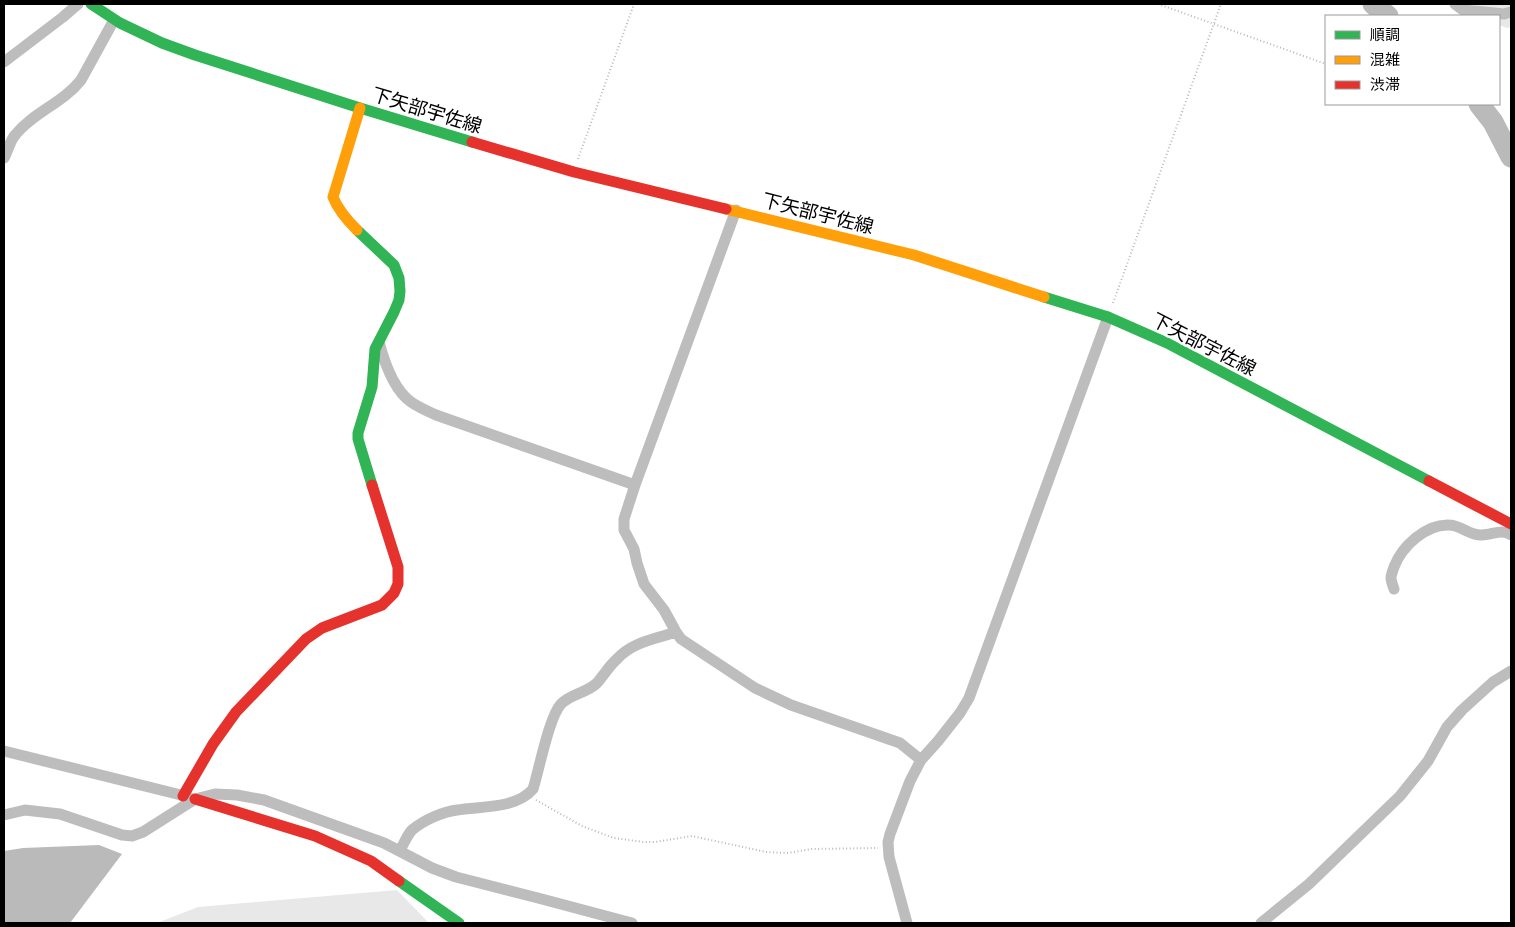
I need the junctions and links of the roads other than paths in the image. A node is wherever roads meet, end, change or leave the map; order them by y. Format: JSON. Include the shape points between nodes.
{"nodes":[{"id":1,"x":78,"y":4,"type":"edge"},
{"id":2,"x":90,"y":4,"type":"edge"},
{"id":3,"x":1455,"y":4,"type":"edge"},
{"id":4,"x":1511,"y":12,"type":"edge"},
{"id":5,"x":114,"y":20,"type":"junction"},
{"id":6,"x":4,"y":62,"type":"edge"},
{"id":7,"x":360,"y":108,"type":"junction"},
{"id":8,"x":9,"y":133,"type":"edge"},
{"id":9,"x":4,"y":158,"type":"edge"},
{"id":10,"x":736,"y":210,"type":"junction"},
{"id":11,"x":1108,"y":317,"type":"junction"},
{"id":12,"x":379,"y":342,"type":"junction"},
{"id":13,"x":635,"y":485,"type":"junction"},
{"id":14,"x":1511,"y":524,"type":"edge"},
{"id":15,"x":1511,"y":536,"type":"edge"},
{"id":16,"x":1394,"y":589,"type":"dead end"},
{"id":17,"x":676,"y":632,"type":"junction"},
{"id":18,"x":1511,"y":671,"type":"edge"},
{"id":19,"x":4,"y":751,"type":"edge"},
{"id":20,"x":921,"y":760,"type":"junction"},
{"id":21,"x":184,"y":796,"type":"junction"},
{"id":22,"x":195,"y":799,"type":"junction"},
{"id":23,"x":4,"y":815,"type":"edge"},
{"id":24,"x":400,"y":850,"type":"junction"},
{"id":25,"x":459,"y":923,"type":"edge"},
{"id":26,"x":632,"y":923,"type":"edge"},
{"id":27,"x":907,"y":923,"type":"edge"},
{"id":28,"x":1261,"y":923,"type":"edge"}],
"edges":[{"from":1,"to":6,"type":"street"},
{"from":2,"to":5,"type":"main road","name":"下矢部宇佐線"},
{"from":3,"to":4,"type":"street","via":[[1463,10]]},
{"from":5,"to":7,"type":"main road","name":"下矢部宇佐線","via":[[195,55]]},
{"from":5,"to":8,"type":"street","via":[[76,87],[22,128]]},
{"from":7,"to":10,"type":"main road","name":"下矢部宇佐線","via":[[574,172]]},
{"from":7,"to":12,"type":"main road","via":[[333,197],[342,214],[397,270],[399,300]]},
{"from":8,"to":9,"type":"street"},
{"from":10,"to":11,"type":"main road","name":"下矢部宇佐線","via":[[914,255]]},
{"from":10,"to":13,"type":"street"},
{"from":11,"to":14,"type":"main road","name":"下矢部宇佐線","via":[[1167,343]]},
{"from":11,"to":20,"type":"street","via":[[974,685],[960,713]]},
{"from":12,"to":13,"type":"street","via":[[386,365],[400,390],[421,408]]},
{"from":12,"to":21,"type":"main road","via":[[374,356],[372,388],[358,439],[398,568],[398,586],[382,605],[322,628],[306,639],[236,712],[213,744]]},
{"from":13,"to":17,"type":"street","via":[[624,519],[624,530],[634,549],[644,584]]},
{"from":15,"to":16,"type":"street","via":[[1500,532],[1480,536],[1447,525],[1424,532],[1403,549],[1391,577]]},
{"from":17,"to":20,"type":"street","via":[[689,645],[768,695],[900,743]]},
{"from":17,"to":24,"type":"street","via":[[626,650],[596,684],[560,705],[553,718],[534,789],[528,796],[436,817],[410,832]]},
{"from":18,"to":28,"type":"street","via":[[1493,682],[1462,710],[1400,796],[1309,884]]},
{"from":19,"to":21,"type":"street"},
{"from":20,"to":27,"type":"street","via":[[903,799],[888,848]]},
{"from":21,"to":22,"type":"street"},
{"from":22,"to":23,"type":"street","via":[[132,836],[60,814],[25,810]]},
{"from":22,"to":24,"type":"street","via":[[215,794],[264,800]]},
{"from":22,"to":25,"type":"main road","via":[[315,836],[363,858]]},
{"from":24,"to":26,"type":"street","via":[[456,877]]}]}
